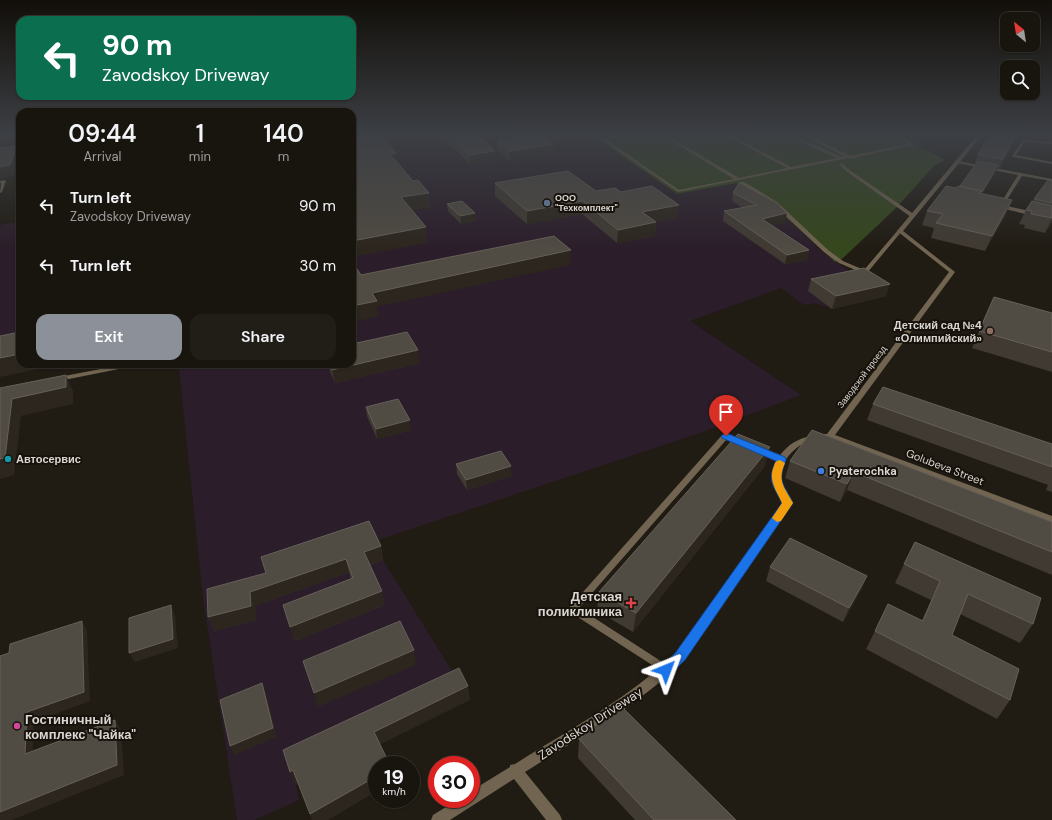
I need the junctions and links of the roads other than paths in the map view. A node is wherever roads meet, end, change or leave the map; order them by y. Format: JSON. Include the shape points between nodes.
{"nodes":[{"id":1,"x":651,"y":172,"type":"edge"},
{"id":2,"x":726,"y":172,"type":"edge"},
{"id":3,"x":777,"y":172,"type":"edge"},
{"id":4,"x":850,"y":172,"type":"edge"},
{"id":5,"x":949,"y":172,"type":"edge"},
{"id":6,"x":1013,"y":172,"type":"edge"},
{"id":7,"x":1022,"y":174,"type":"junction"},
{"id":8,"x":1052,"y":180,"type":"edge"},
{"id":9,"x":740,"y":181,"type":"junction"},
{"id":10,"x":0,"y":182,"type":"edge"},
{"id":11,"x":0,"y":192,"type":"edge"},
{"id":12,"x":933,"y":192,"type":"junction"},
{"id":13,"x":941,"y":194,"type":"edge"},
{"id":14,"x":993,"y":205,"type":"edge"},
{"id":15,"x":1000,"y":207,"type":"junction"},
{"id":16,"x":913,"y":216,"type":"junction"},
{"id":17,"x":1052,"y":218,"type":"edge"},
{"id":18,"x":900,"y":231,"type":"junction"},
{"id":19,"x":865,"y":272,"type":"junction"},
{"id":20,"x":853,"y":275,"type":"edge"},
{"id":21,"x":117,"y":368,"type":"edge"},
{"id":22,"x":53,"y":380,"type":"edge"},
{"id":23,"x":830,"y":436,"type":"junction"},
{"id":24,"x":781,"y":460,"type":"junction"},
{"id":25,"x":1052,"y":520,"type":"edge"},
{"id":26,"x":666,"y":670,"type":"junction"},
{"id":27,"x":515,"y":770,"type":"junction"},
{"id":28,"x":480,"y":793,"type":"edge"},
{"id":29,"x":457,"y":808,"type":"edge"},
{"id":30,"x":438,"y":820,"type":"edge"},
{"id":31,"x":555,"y":820,"type":"edge"}],
"edges":[{"from":1,"to":9,"type":"lane","via":[[678,191]]},
{"from":2,"to":9,"type":"lane"},
{"from":3,"to":9,"type":"lane"},
{"from":4,"to":16,"type":"lane"},
{"from":5,"to":12,"type":"street"},
{"from":6,"to":7,"type":"lane"},
{"from":7,"to":8,"type":"lane"},
{"from":7,"to":15,"type":"lane"},
{"from":9,"to":19,"type":"lane","via":[[775,203],[841,262]]},
{"from":10,"to":11,"type":"lane","via":[[4,181]]},
{"from":12,"to":13,"type":"street"},
{"from":12,"to":16,"type":"street"},
{"from":14,"to":15,"type":"street"},
{"from":15,"to":17,"type":"street"},
{"from":16,"to":18,"type":"street"},
{"from":18,"to":19,"type":"lane"},
{"from":18,"to":23,"type":"street","name":"Заводской проезд","via":[[952,272]]},
{"from":19,"to":20,"type":"lane"},
{"from":21,"to":22,"type":"lane"},
{"from":23,"to":24,"type":"street","name":"Zavodskoy Driveway","via":[[798,442]]},
{"from":23,"to":25,"type":"street","name":"Golubeva Street"},
{"from":24,"to":26,"type":"street","name":"Zavodskoy Driveway","via":[[776,480],[788,503],[680,656]]},
{"from":24,"to":26,"type":"lane","via":[[726,436],[573,609]]},
{"from":26,"to":27,"type":"street","name":"Zavodskoy Driveway","via":[[634,696]]},
{"from":27,"to":28,"type":"street","name":"Zavodskoy Driveway"},
{"from":27,"to":31,"type":"street"},
{"from":29,"to":30,"type":"street","name":"Zavodskoy Driveway"}]}
